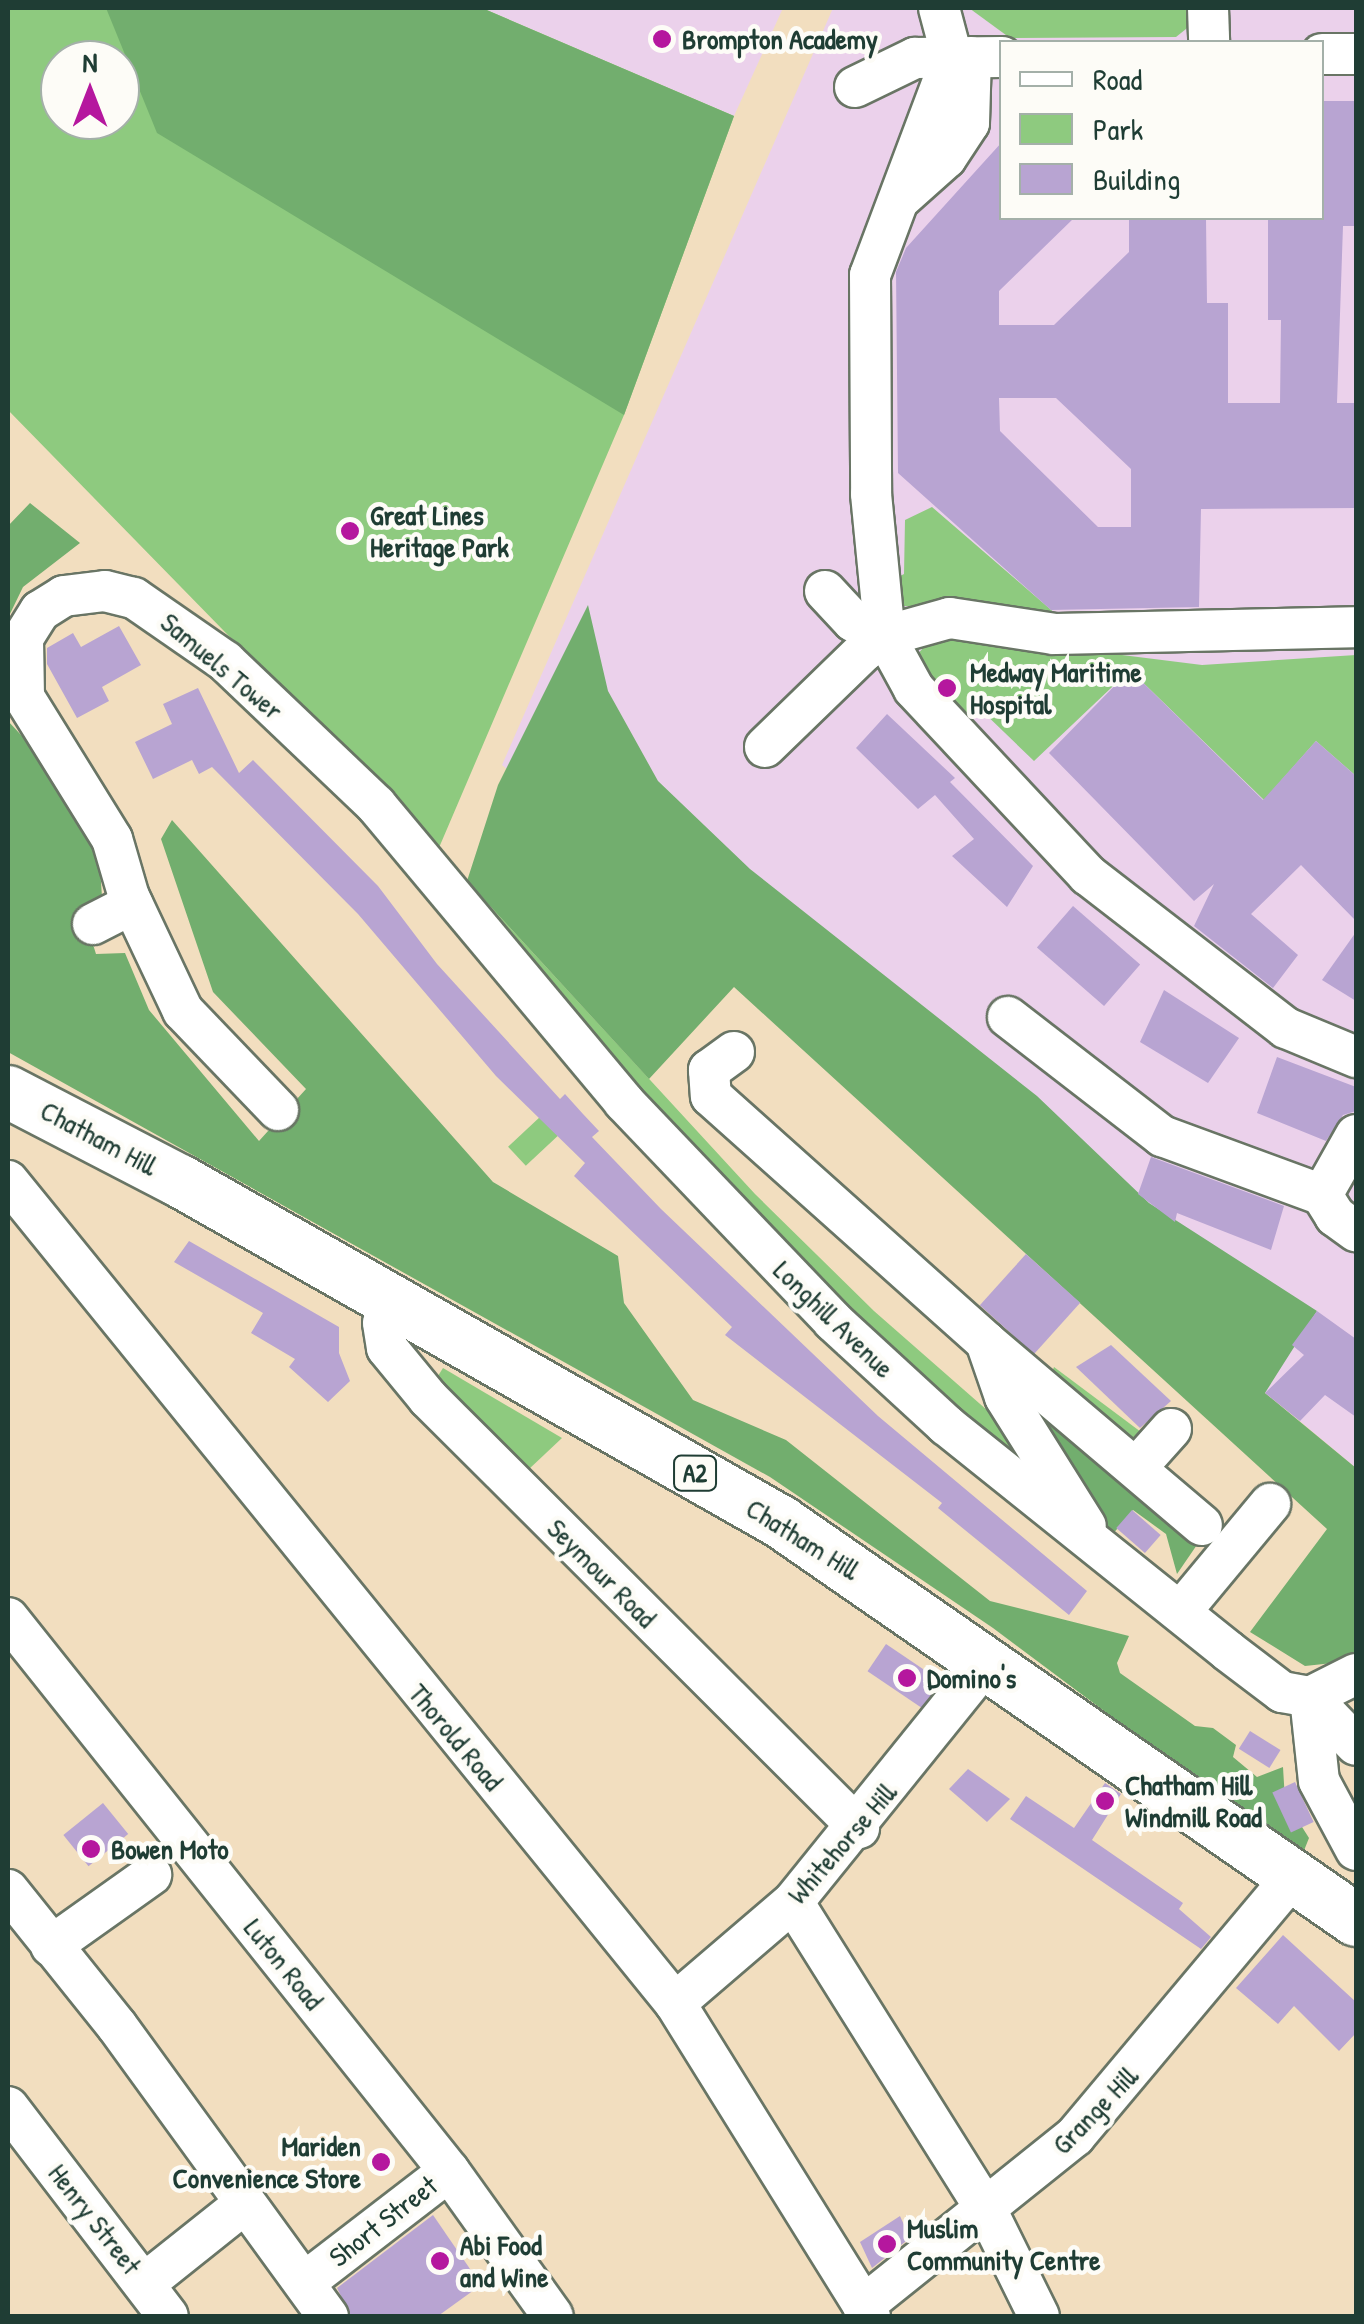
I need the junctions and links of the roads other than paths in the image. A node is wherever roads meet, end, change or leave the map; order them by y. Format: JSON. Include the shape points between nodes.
{"nodes":[{"id":1,"x":939,"y":8,"type":"edge"},
{"id":2,"x":1208,"y":8,"type":"edge"},
{"id":3,"x":1209,"y":40,"type":"edge"},
{"id":4,"x":1324,"y":54,"type":"edge"},
{"id":5,"x":1356,"y":54,"type":"edge"},
{"id":6,"x":975,"y":57,"type":"edge"},
{"id":7,"x":855,"y":87,"type":"dead end"},
{"id":8,"x":826,"y":591,"type":"dead end"},
{"id":9,"x":1356,"y":627,"type":"edge"},
{"id":10,"x":885,"y":636,"type":"junction"},
{"id":11,"x":314,"y":742,"type":"joint"},
{"id":12,"x":765,"y":747,"type":"dead end"},
{"id":13,"x":132,"y":904,"type":"junction"},
{"id":14,"x":93,"y":924,"type":"dead end"},
{"id":15,"x":1008,"y":1017,"type":"dead end"},
{"id":16,"x":734,"y":1052,"type":"dead end"},
{"id":17,"x":1356,"y":1057,"type":"edge"},
{"id":18,"x":8,"y":1092,"type":"edge"},
{"id":19,"x":278,"y":1110,"type":"dead end"},
{"id":20,"x":1356,"y":1135,"type":"edge"},
{"id":21,"x":8,"y":1181,"type":"edge"},
{"id":22,"x":1322,"y":1195,"type":"junction"},
{"id":23,"x":1356,"y":1231,"type":"edge"},
{"id":24,"x":393,"y":1300,"type":"junction"},
{"id":25,"x":986,"y":1342,"type":"junction"},
{"id":26,"x":1171,"y":1429,"type":"dead end"},
{"id":27,"x":1137,"y":1467,"type":"junction"},
{"id":28,"x":1270,"y":1504,"type":"dead end"},
{"id":29,"x":1202,"y":1525,"type":"dead end"},
{"id":30,"x":1096,"y":1542,"type":"junction"},
{"id":31,"x":1182,"y":1610,"type":"junction"},
{"id":32,"x":8,"y":1618,"type":"edge"},
{"id":33,"x":987,"y":1662,"type":"junction"},
{"id":34,"x":1356,"y":1674,"type":"edge"},
{"id":35,"x":1310,"y":1697,"type":"junction"},
{"id":36,"x":1356,"y":1745,"type":"edge"},
{"id":37,"x":859,"y":1828,"type":"junction"},
{"id":38,"x":1356,"y":1850,"type":"edge"},
{"id":39,"x":151,"y":1875,"type":"dead end"},
{"id":40,"x":1291,"y":1879,"type":"junction"},
{"id":41,"x":8,"y":1890,"type":"edge"},
{"id":42,"x":793,"y":1902,"type":"junction"},
{"id":43,"x":1356,"y":1920,"type":"edge"},
{"id":44,"x":51,"y":1946,"type":"junction"},
{"id":45,"x":675,"y":2003,"type":"junction"},
{"id":46,"x":8,"y":2108,"type":"edge"},
{"id":47,"x":449,"y":2171,"type":"junction"},
{"id":48,"x":244,"y":2204,"type":"junction"},
{"id":49,"x":987,"y":2211,"type":"junction"},
{"id":50,"x":318,"y":2272,"type":"dead end"},
{"id":51,"x":145,"y":2283,"type":"junction"},
{"id":52,"x":866,"y":2311,"type":"edge"},
{"id":53,"x":168,"y":2316,"type":"edge"},
{"id":54,"x":328,"y":2316,"type":"edge"},
{"id":55,"x":553,"y":2316,"type":"edge"},
{"id":56,"x":1039,"y":2316,"type":"edge"}],
"edges":[{"from":1,"to":6,"type":"street"},
{"from":2,"to":3,"type":"street"},
{"from":4,"to":5,"type":"street"},
{"from":6,"to":7,"type":"street","via":[[915,58]]},
{"from":6,"to":10,"type":"street","via":[[903,173],[901,198],[870,274],[871,494]]},
{"from":8,"to":10,"type":"street","via":[[853,621]]},
{"from":9,"to":10,"type":"street","via":[[1054,634],[950,618]]},
{"from":10,"to":12,"type":"street"},
{"from":10,"to":17,"type":"street","via":[[914,689],[1088,876],[1286,1028]]},
{"from":11,"to":13,"type":"street","name":"Samuels Tower","via":[[225,661],[142,602],[88,590],[40,611],[21,646],[21,690],[102,822]]},
{"from":11,"to":30,"type":"street","name":"Longhill Avenue","via":[[416,850],[722,1210],[946,1425]]},
{"from":13,"to":14,"type":"street"},
{"from":13,"to":19,"type":"street","name":"Samuels Tower","via":[[186,1016]]},
{"from":15,"to":22,"type":"street","via":[[1162,1136]]},
{"from":16,"to":25,"type":"street","via":[[709,1070],[712,1096]]},
{"from":18,"to":24,"type":"main road","name":"Chatham Hill","number":"A2"},
{"from":20,"to":22,"type":"street"},
{"from":21,"to":45,"type":"street","name":"Thorold Road"},
{"from":22,"to":23,"type":"street"},
{"from":24,"to":33,"type":"main road","name":"Chatham Hill","number":"A2","via":[[780,1522]]},
{"from":24,"to":37,"type":"street","name":"Seymour Road","via":[[383,1323],[386,1348],[428,1398]]},
{"from":25,"to":27,"type":"street"},
{"from":25,"to":30,"type":"street","via":[[1005,1397]]},
{"from":26,"to":27,"type":"street"},
{"from":27,"to":29,"type":"street"},
{"from":28,"to":31,"type":"street"},
{"from":30,"to":31,"type":"street","name":"Longhill Avenue"},
{"from":31,"to":35,"type":"street","name":"Longhill Avenue","via":[[1282,1692]]},
{"from":32,"to":47,"type":"street","name":"Luton Road"},
{"from":33,"to":37,"type":"street","name":"Whitehorse Hill"},
{"from":33,"to":40,"type":"main road","name":"Chatham Hill","number":"A2"},
{"from":34,"to":35,"type":"street"},
{"from":35,"to":36,"type":"street"},
{"from":35,"to":38,"type":"street","via":[[1318,1781]]},
{"from":37,"to":42,"type":"street","name":"Whitehorse Hill"},
{"from":39,"to":44,"type":"street"},
{"from":40,"to":43,"type":"main road","name":"Chatham Hill","number":"A2"},
{"from":40,"to":49,"type":"street","name":"Grange Hill","via":[[1075,2136]]},
{"from":41,"to":44,"type":"street"},
{"from":42,"to":45,"type":"street","name":"Whitehorse Hill"},
{"from":42,"to":49,"type":"street"},
{"from":44,"to":48,"type":"street"},
{"from":45,"to":52,"type":"street","name":"Thorold Road"},
{"from":46,"to":51,"type":"street","name":"Henry Street"},
{"from":47,"to":50,"type":"street","name":"Short Street"},
{"from":47,"to":55,"type":"street","name":"Luton Road"},
{"from":48,"to":51,"type":"street","name":"Henry Street"},
{"from":48,"to":54,"type":"street"},
{"from":49,"to":52,"type":"street","name":"Grange Hill"},
{"from":49,"to":56,"type":"street"},
{"from":51,"to":53,"type":"street","name":"Henry Street"}]}
